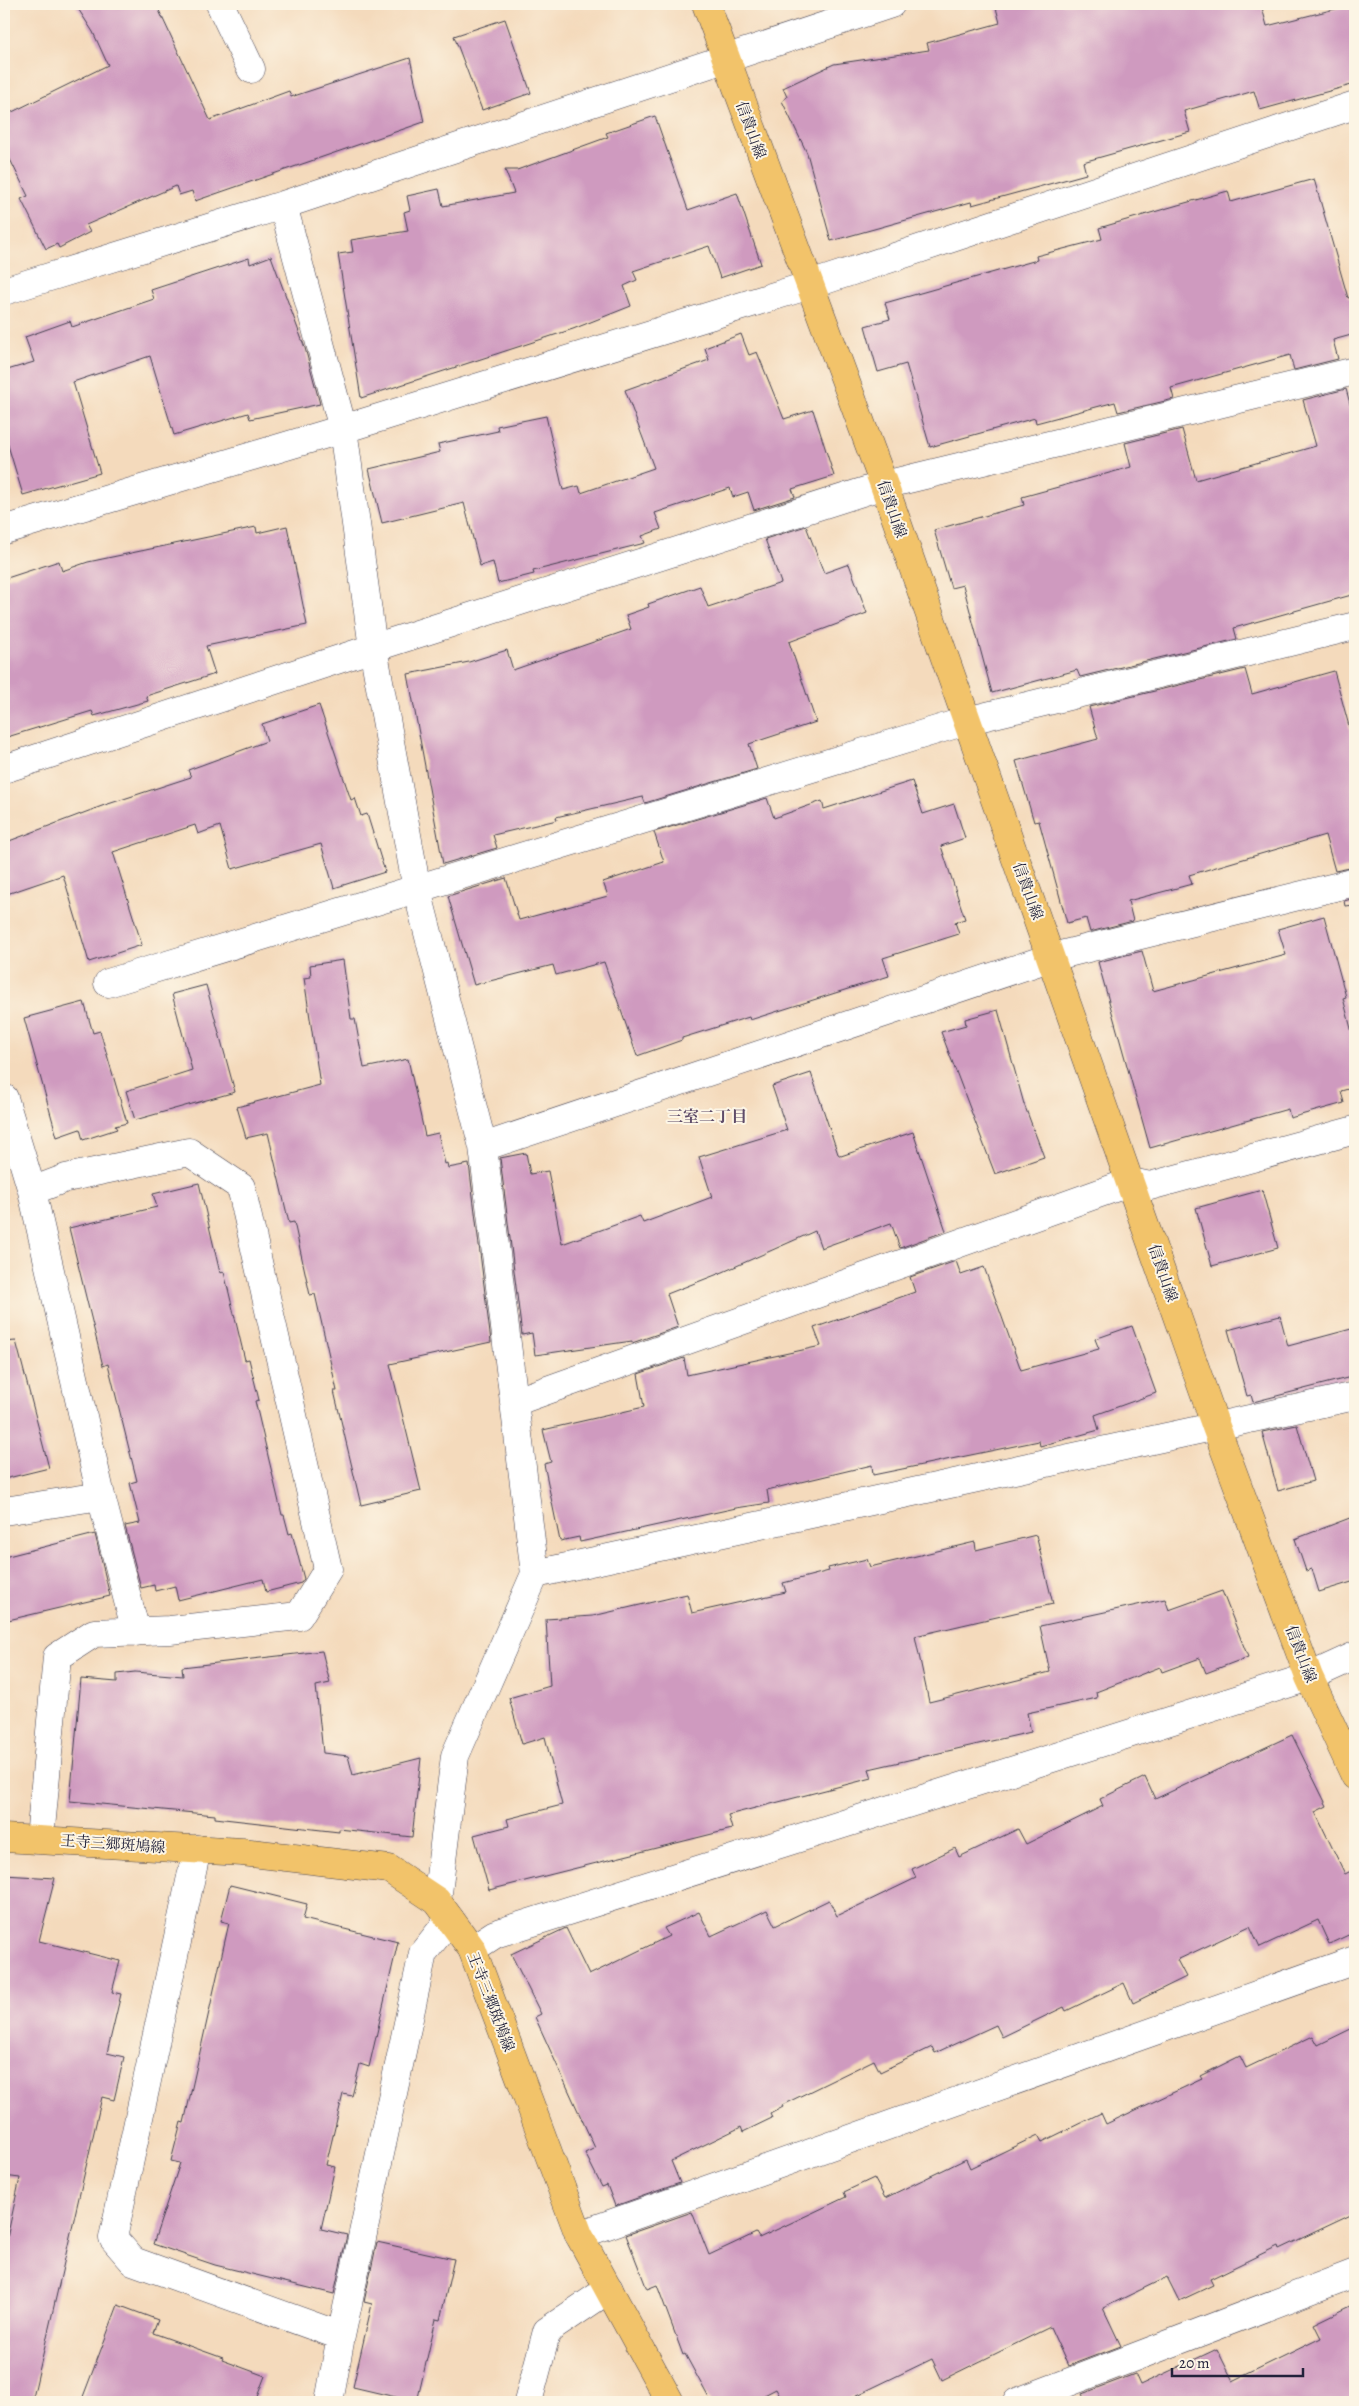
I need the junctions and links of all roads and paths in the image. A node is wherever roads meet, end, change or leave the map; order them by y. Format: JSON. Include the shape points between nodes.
{"nodes":[{"id":1,"x":220,"y":4,"type":"edge"},
{"id":2,"x":706,"y":4,"type":"edge"},
{"id":3,"x":891,"y":4,"type":"edge"},
{"id":4,"x":726,"y":60,"type":"junction"},
{"id":5,"x":252,"y":70,"type":"dead end"},
{"id":6,"x":1355,"y":105,"type":"edge"},
{"id":7,"x":284,"y":205,"type":"junction"},
{"id":8,"x":810,"y":285,"type":"junction"},
{"id":9,"x":4,"y":289,"type":"edge"},
{"id":10,"x":1355,"y":372,"type":"edge"},
{"id":11,"x":343,"y":429,"type":"junction"},
{"id":12,"x":884,"y":485,"type":"junction"},
{"id":13,"x":4,"y":530,"type":"edge"},
{"id":14,"x":1355,"y":626,"type":"edge"},
{"id":15,"x":374,"y":648,"type":"junction"},
{"id":16,"x":966,"y":721,"type":"junction"},
{"id":17,"x":4,"y":769,"type":"edge"},
{"id":18,"x":1355,"y":882,"type":"edge"},
{"id":19,"x":417,"y":890,"type":"junction"},
{"id":20,"x":1052,"y":957,"type":"junction"},
{"id":21,"x":108,"y":983,"type":"dead end"},
{"id":22,"x":4,"y":1098,"type":"edge"},
{"id":23,"x":1355,"y":1130,"type":"edge"},
{"id":24,"x":483,"y":1147,"type":"junction"},
{"id":25,"x":1132,"y":1182,"type":"junction"},
{"id":26,"x":32,"y":1191,"type":"junction"},
{"id":27,"x":1355,"y":1396,"type":"edge"},
{"id":28,"x":514,"y":1402,"type":"junction"},
{"id":29,"x":1216,"y":1426,"type":"junction"},
{"id":30,"x":101,"y":1496,"type":"junction"},
{"id":31,"x":4,"y":1511,"type":"edge"},
{"id":32,"x":535,"y":1574,"type":"junction"},
{"id":33,"x":136,"y":1632,"type":"junction"},
{"id":34,"x":1355,"y":1656,"type":"edge"},
{"id":35,"x":1308,"y":1677,"type":"junction"},
{"id":36,"x":1355,"y":1776,"type":"edge"},
{"id":37,"x":4,"y":1838,"type":"edge"},
{"id":38,"x":40,"y":1839,"type":"junction"},
{"id":39,"x":197,"y":1849,"type":"junction"},
{"id":40,"x":444,"y":1910,"type":"junction"},
{"id":41,"x":472,"y":1949,"type":"junction"},
{"id":42,"x":1355,"y":1960,"type":"edge"},
{"id":43,"x":579,"y":2236,"type":"junction"},
{"id":44,"x":1355,"y":2273,"type":"edge"},
{"id":45,"x":609,"y":2289,"type":"junction"},
{"id":46,"x":341,"y":2336,"type":"junction"},
{"id":47,"x":328,"y":2402,"type":"edge"},
{"id":48,"x":528,"y":2402,"type":"edge"},
{"id":49,"x":670,"y":2402,"type":"edge"},
{"id":50,"x":1017,"y":2402,"type":"edge"}],
"edges":[{"from":1,"to":5,"type":"street"},
{"from":2,"to":4,"type":"main road","name":"信貴山線"},
{"from":3,"to":4,"type":"street"},
{"from":4,"to":7,"type":"street"},
{"from":4,"to":8,"type":"main road","name":"信貴山線"},
{"from":6,"to":8,"type":"street"},
{"from":7,"to":9,"type":"street"},
{"from":7,"to":11,"type":"street"},
{"from":8,"to":11,"type":"street"},
{"from":8,"to":12,"type":"main road","name":"信貴山線"},
{"from":10,"to":12,"type":"street"},
{"from":11,"to":13,"type":"street"},
{"from":11,"to":15,"type":"street"},
{"from":12,"to":15,"type":"street"},
{"from":12,"to":16,"type":"main road","name":"信貴山線"},
{"from":14,"to":16,"type":"street"},
{"from":15,"to":17,"type":"street"},
{"from":15,"to":19,"type":"street"},
{"from":16,"to":19,"type":"street"},
{"from":16,"to":20,"type":"main road","name":"信貴山線"},
{"from":18,"to":20,"type":"street"},
{"from":19,"to":21,"type":"street"},
{"from":19,"to":24,"type":"street"},
{"from":20,"to":24,"type":"street"},
{"from":20,"to":25,"type":"main road","name":"信貴山線"},
{"from":22,"to":26,"type":"street"},
{"from":23,"to":25,"type":"street","via":[[1150,1186]]},
{"from":24,"to":28,"type":"street"},
{"from":25,"to":28,"type":"street"},
{"from":25,"to":29,"type":"main road","name":"信貴山線"},
{"from":26,"to":30,"type":"street"},
{"from":26,"to":33,"type":"street","via":[[66,1178],[189,1152],[241,1187],[328,1569],[299,1616]]},
{"from":27,"to":29,"type":"street"},
{"from":28,"to":32,"type":"street"},
{"from":29,"to":32,"type":"street"},
{"from":29,"to":35,"type":"main road","name":"信貴山線"},
{"from":30,"to":31,"type":"street"},
{"from":30,"to":33,"type":"street"},
{"from":32,"to":40,"type":"street","via":[[455,1756]]},
{"from":33,"to":38,"type":"street","via":[[94,1633],[57,1657]]},
{"from":34,"to":35,"type":"street"},
{"from":35,"to":36,"type":"main road","name":"信貴山線"},
{"from":35,"to":41,"type":"street","via":[[495,1934]]},
{"from":37,"to":38,"type":"main road","name":"王寺三郷斑鳩線"},
{"from":38,"to":39,"type":"main road","name":"王寺三郷斑鳩線"},
{"from":39,"to":40,"type":"main road","name":"王寺三郷斑鳩線","via":[[389,1869]]},
{"from":39,"to":46,"type":"street","via":[[113,2238],[134,2261]]},
{"from":40,"to":41,"type":"main road","name":"王寺三郷斑鳩線"},
{"from":40,"to":46,"type":"street","via":[[423,1953]]},
{"from":41,"to":43,"type":"main road","name":"王寺三郷斑鳩線"},
{"from":42,"to":43,"type":"street"},
{"from":43,"to":45,"type":"main road","name":"王寺三郷斑鳩線"},
{"from":44,"to":50,"type":"street"},
{"from":45,"to":48,"type":"street","via":[[547,2331]]},
{"from":45,"to":49,"type":"main road","name":"王寺三郷斑鳩線"},
{"from":46,"to":47,"type":"street"}]}
